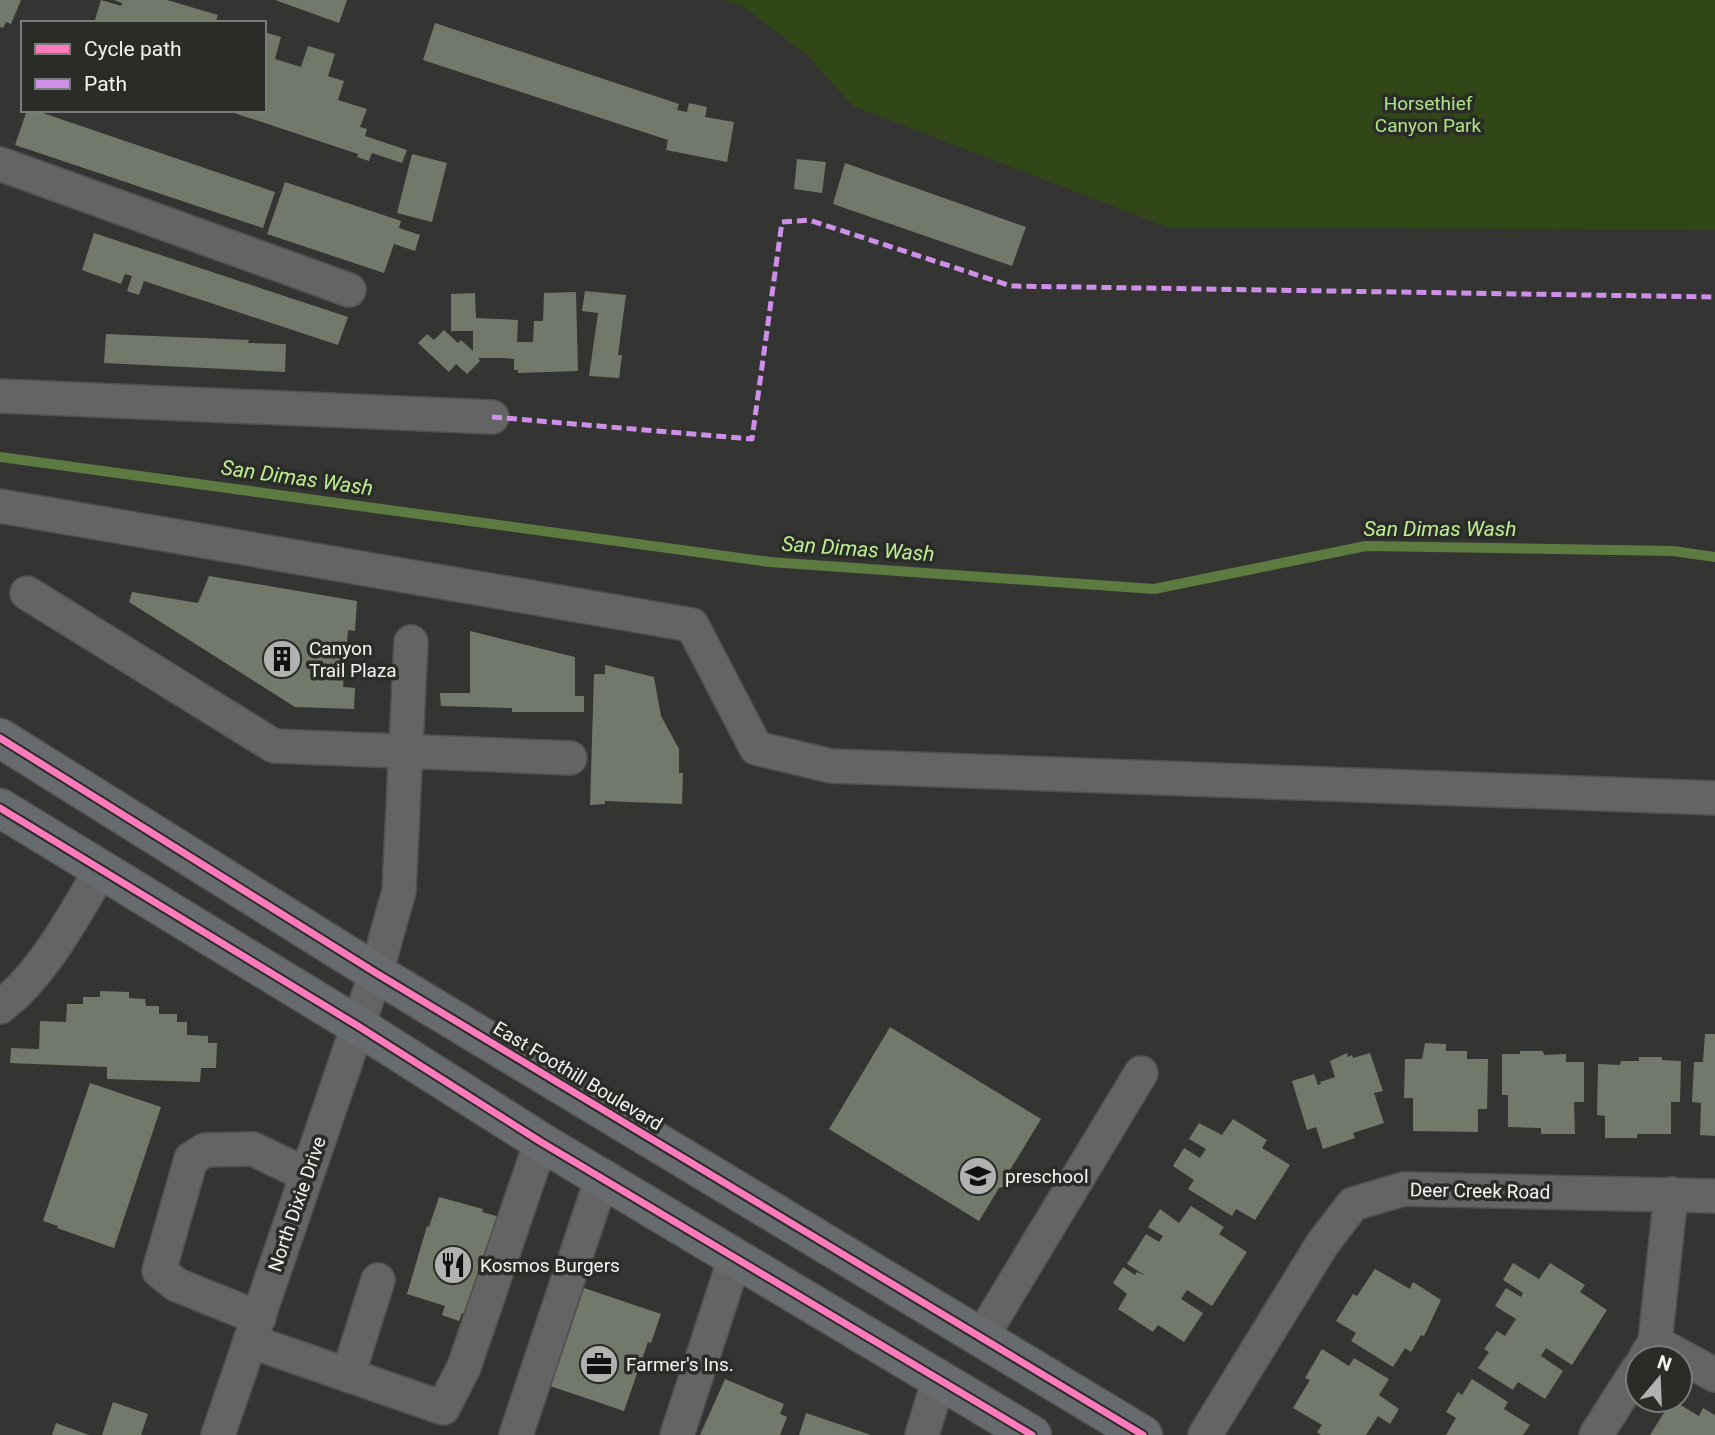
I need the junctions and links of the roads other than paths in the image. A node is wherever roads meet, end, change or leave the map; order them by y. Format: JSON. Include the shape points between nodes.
{"nodes":[{"id":1,"x":0,"y":164,"type":"edge"},
{"id":2,"x":349,"y":289,"type":"dead end"},
{"id":3,"x":0,"y":396,"type":"edge"},
{"id":4,"x":492,"y":417,"type":"dead end"},
{"id":5,"x":0,"y":506,"type":"edge"},
{"id":6,"x":27,"y":593,"type":"dead end"},
{"id":7,"x":411,"y":642,"type":"dead end"},
{"id":8,"x":0,"y":738,"type":"edge"},
{"id":9,"x":405,"y":751,"type":"junction"},
{"id":10,"x":570,"y":758,"type":"dead end"},
{"id":11,"x":1715,"y":798,"type":"edge"},
{"id":12,"x":0,"y":808,"type":"edge"},
{"id":13,"x":101,"y":870,"type":"junction"},
{"id":14,"x":376,"y":972,"type":"junction"},
{"id":15,"x":0,"y":1007,"type":"edge"},
{"id":16,"x":358,"y":1026,"type":"junction"},
{"id":17,"x":1141,"y":1073,"type":"dead end"},
{"id":18,"x":541,"y":1142,"type":"junction"},
{"id":19,"x":307,"y":1175,"type":"junction"},
{"id":20,"x":602,"y":1178,"type":"junction"},
{"id":21,"x":1671,"y":1194,"type":"junction"},
{"id":22,"x":1715,"y":1196,"type":"edge"},
{"id":23,"x":735,"y":1258,"type":"junction"},
{"id":24,"x":378,"y":1280,"type":"dead end"},
{"id":25,"x":254,"y":1330,"type":"junction"},
{"id":26,"x":981,"y":1338,"type":"junction"},
{"id":27,"x":1648,"y":1344,"type":"edge"},
{"id":28,"x":1694,"y":1370,"type":"edge"},
{"id":29,"x":348,"y":1375,"type":"junction"},
{"id":30,"x":1715,"y":1376,"type":"edge"},
{"id":31,"x":939,"y":1379,"type":"junction"},
{"id":32,"x":1624,"y":1391,"type":"edge"},
{"id":33,"x":218,"y":1435,"type":"edge"},
{"id":34,"x":516,"y":1435,"type":"edge"},
{"id":35,"x":677,"y":1435,"type":"edge"},
{"id":36,"x":922,"y":1435,"type":"edge"},
{"id":37,"x":1032,"y":1435,"type":"edge"},
{"id":38,"x":1143,"y":1435,"type":"edge"},
{"id":39,"x":1205,"y":1435,"type":"edge"},
{"id":40,"x":1596,"y":1435,"type":"edge"}],
"edges":[{"from":1,"to":2,"type":"street"},
{"from":3,"to":4,"type":"street"},
{"from":5,"to":11,"type":"street","via":[[692,625],[756,748],[831,766]]},
{"from":6,"to":9,"type":"street","via":[[274,746]]},
{"from":7,"to":9,"type":"street","name":"North Dixie Drive"},
{"from":8,"to":14,"type":"main road","name":"East Foothill Boulevard"},
{"from":9,"to":10,"type":"street"},
{"from":9,"to":14,"type":"street","name":"North Dixie Drive","via":[[399,891]]},
{"from":12,"to":13,"type":"main road"},
{"from":13,"to":15,"type":"street","via":[[54,948]]},
{"from":13,"to":16,"type":"main road"},
{"from":14,"to":16,"type":"street","name":"North Dixie Drive"},
{"from":14,"to":26,"type":"main road","name":"East Foothill Boulevard"},
{"from":16,"to":18,"type":"main road"},
{"from":16,"to":19,"type":"street","name":"North Dixie Drive"},
{"from":17,"to":26,"type":"street"},
{"from":18,"to":20,"type":"main road"},
{"from":18,"to":29,"type":"street","via":[[464,1367],[443,1408]]},
{"from":19,"to":25,"type":"street","name":"North Dixie Drive"},
{"from":19,"to":25,"type":"street","via":[[253,1149],[205,1150],[191,1159],[159,1270]]},
{"from":20,"to":23,"type":"main road"},
{"from":20,"to":34,"type":"street"},
{"from":21,"to":22,"type":"street","name":"Deer Creek Road"},
{"from":21,"to":27,"type":"street"},
{"from":21,"to":39,"type":"street","name":"Deer Creek Road","via":[[1404,1189],[1353,1204],[1323,1243]]},
{"from":23,"to":31,"type":"main road"},
{"from":23,"to":35,"type":"street"},
{"from":24,"to":29,"type":"street"},
{"from":25,"to":29,"type":"street"},
{"from":25,"to":33,"type":"street","name":"North Dixie Drive"},
{"from":26,"to":38,"type":"main road","name":"East Foothill Boulevard"},
{"from":28,"to":30,"type":"street"},
{"from":31,"to":36,"type":"street"},
{"from":31,"to":37,"type":"main road"},
{"from":32,"to":40,"type":"street"}]}
